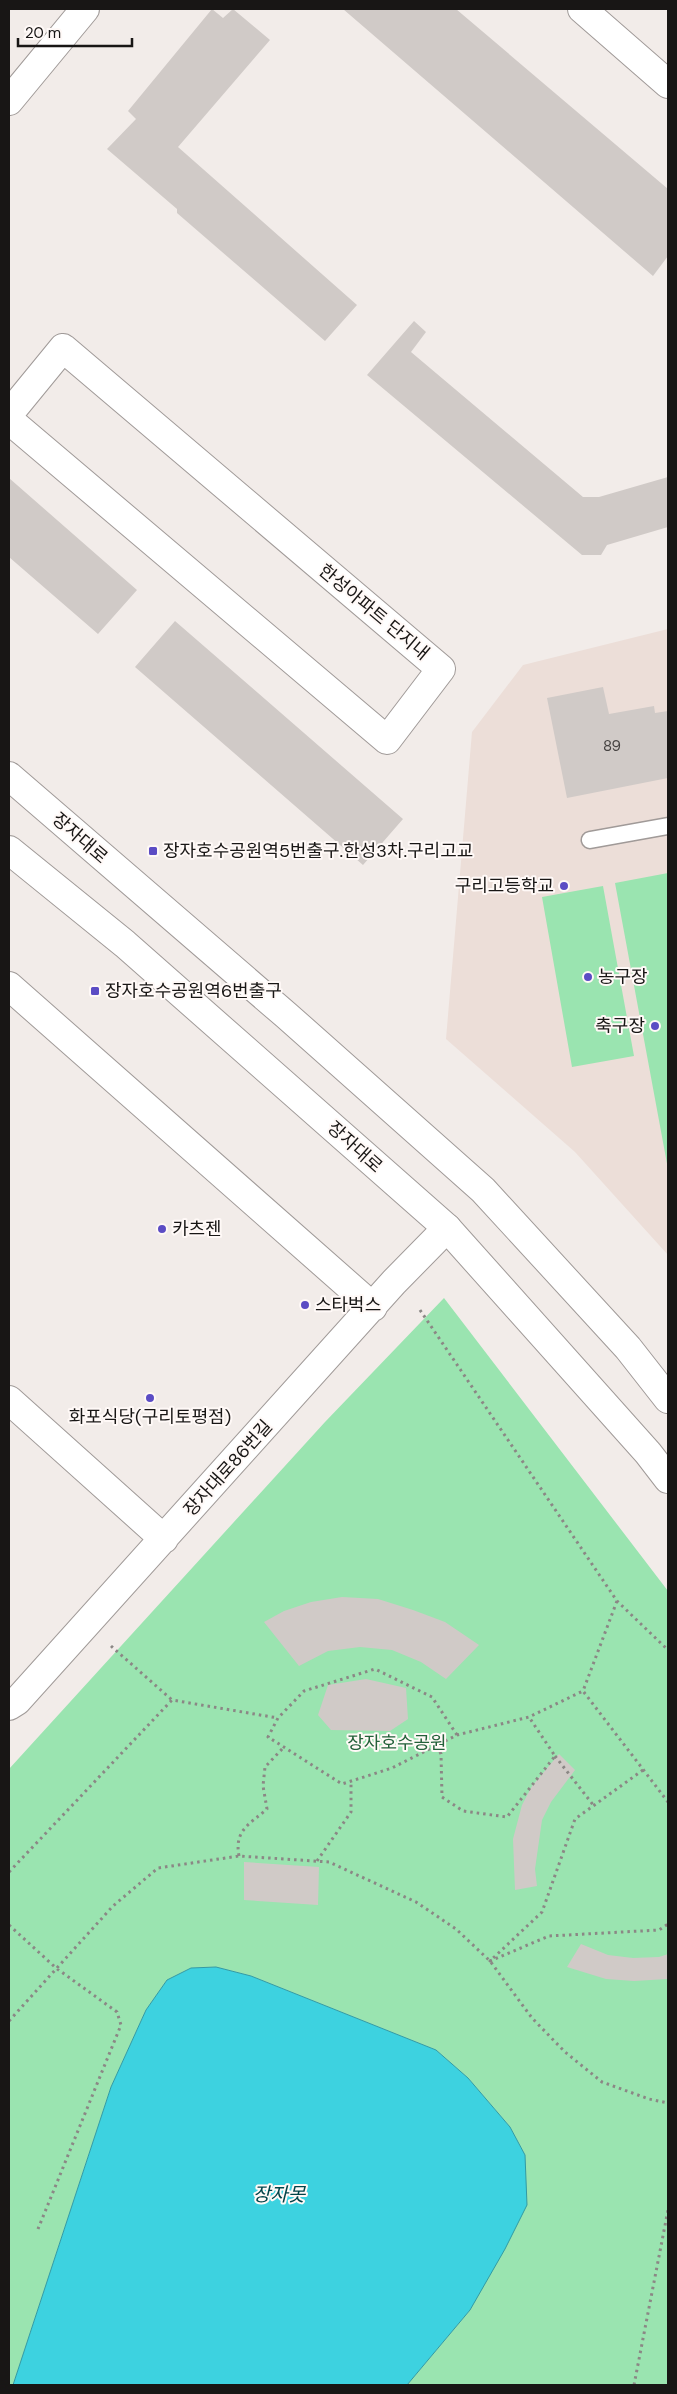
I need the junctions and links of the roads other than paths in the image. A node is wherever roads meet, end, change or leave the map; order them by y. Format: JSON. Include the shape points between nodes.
{"nodes":[{"id":1,"x":85,"y":9,"type":"edge"},
{"id":2,"x":582,"y":9,"type":"edge"},
{"id":3,"x":668,"y":84,"type":"edge"},
{"id":4,"x":9,"y":101,"type":"edge"},
{"id":5,"x":9,"y":414,"type":"edge"},
{"id":6,"x":9,"y":420,"type":"edge"},
{"id":7,"x":9,"y":776,"type":"edge"},
{"id":8,"x":668,"y":826,"type":"edge"},
{"id":9,"x":590,"y":840,"type":"dead end"},
{"id":10,"x":9,"y":850,"type":"edge"},
{"id":11,"x":9,"y":986,"type":"edge"},
{"id":12,"x":446,"y":1228,"type":"junction"},
{"id":13,"x":374,"y":1307,"type":"junction"},
{"id":14,"x":668,"y":1399,"type":"edge"},
{"id":15,"x":9,"y":1400,"type":"edge"},
{"id":16,"x":668,"y":1479,"type":"edge"},
{"id":17,"x":164,"y":1539,"type":"junction"},
{"id":18,"x":9,"y":1706,"type":"edge"}],
"edges":[{"from":1,"to":4,"type":"street"},
{"from":2,"to":3,"type":"street"},
{"from":5,"to":6,"type":"street","name":"한성아파트 단지내","via":[[63,348],[441,669],[387,740]]},
{"from":7,"to":14,"type":"street","name":"장자대로","via":[[483,1190],[628,1348]]},
{"from":8,"to":9,"type":"lane"},
{"from":10,"to":12,"type":"street","name":"장자대로","via":[[125,944]]},
{"from":11,"to":13,"type":"street"},
{"from":12,"to":13,"type":"street","name":"장자대로86번길"},
{"from":12,"to":16,"type":"street","name":"장자대로"},
{"from":13,"to":17,"type":"street","name":"장자대로86번길"},
{"from":15,"to":17,"type":"street"},
{"from":17,"to":18,"type":"street","name":"장자대로86번길","via":[[17,1702]]}]}
